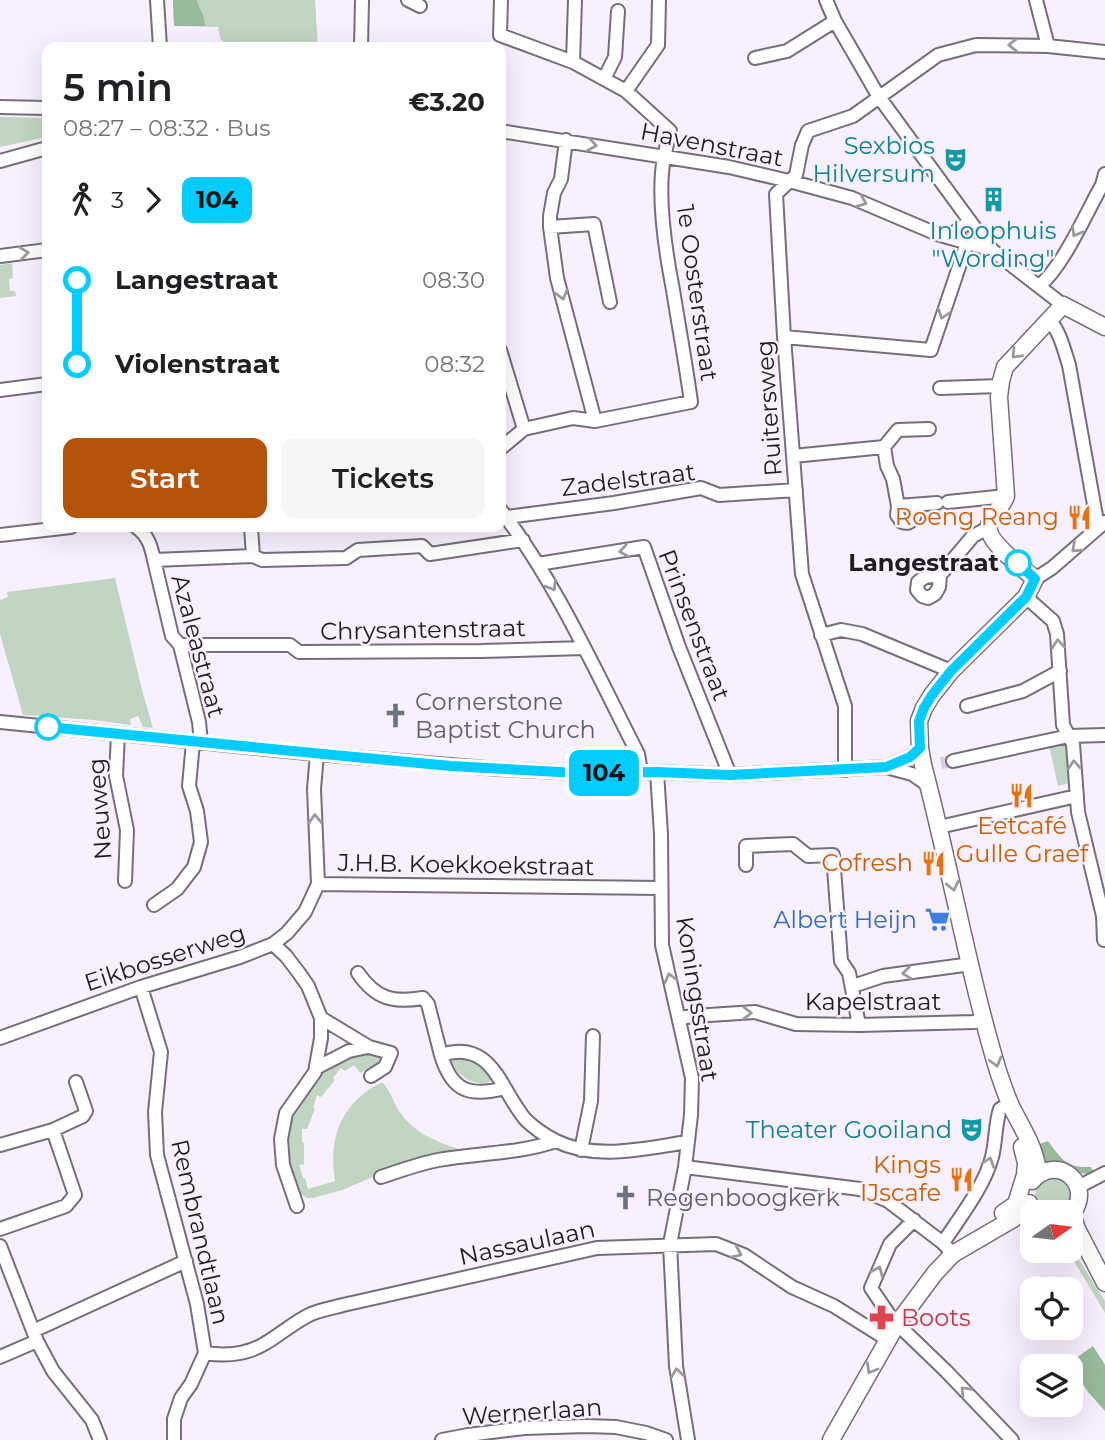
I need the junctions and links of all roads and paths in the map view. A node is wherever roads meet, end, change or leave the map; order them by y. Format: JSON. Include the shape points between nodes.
{"nodes":[{"id":1,"x":157,"y":0,"type":"edge"},
{"id":2,"x":362,"y":0,"type":"edge"},
{"id":3,"x":501,"y":0,"type":"edge"},
{"id":4,"x":575,"y":0,"type":"edge"},
{"id":5,"x":659,"y":0,"type":"edge"},
{"id":6,"x":826,"y":0,"type":"edge"},
{"id":7,"x":1036,"y":0,"type":"edge"},
{"id":8,"x":618,"y":11,"type":"dead end"},
{"id":9,"x":835,"y":21,"type":"junction"},
{"id":10,"x":160,"y":42,"type":"edge"},
{"id":11,"x":361,"y":42,"type":"edge"},
{"id":12,"x":1048,"y":46,"type":"junction"},
{"id":13,"x":1105,"y":52,"type":"edge"},
{"id":14,"x":755,"y":58,"type":"dead end"},
{"id":15,"x":573,"y":62,"type":"junction"},
{"id":16,"x":604,"y":79,"type":"junction"},
{"id":17,"x":626,"y":91,"type":"junction"},
{"id":18,"x":879,"y":97,"type":"junction"},
{"id":19,"x":0,"y":107,"type":"edge"},
{"id":20,"x":42,"y":108,"type":"edge"},
{"id":21,"x":506,"y":132,"type":"edge"},
{"id":22,"x":566,"y":140,"type":"junction"},
{"id":23,"x":42,"y":149,"type":"edge"},
{"id":24,"x":664,"y":157,"type":"junction"},
{"id":25,"x":0,"y":161,"type":"edge"},
{"id":26,"x":1105,"y":174,"type":"edge"},
{"id":27,"x":792,"y":179,"type":"junction"},
{"id":28,"x":970,"y":221,"type":"junction"},
{"id":29,"x":550,"y":227,"type":"junction"},
{"id":30,"x":948,"y":237,"type":"junction"},
{"id":31,"x":966,"y":246,"type":"junction"},
{"id":32,"x":992,"y":250,"type":"junction"},
{"id":33,"x":42,"y":251,"type":"edge"},
{"id":34,"x":0,"y":256,"type":"edge"},
{"id":35,"x":1039,"y":286,"type":"junction"},
{"id":36,"x":610,"y":302,"type":"dead end"},
{"id":37,"x":1063,"y":305,"type":"junction"},
{"id":38,"x":1049,"y":320,"type":"junction"},
{"id":39,"x":1105,"y":327,"type":"edge"},
{"id":40,"x":785,"y":337,"type":"junction"},
{"id":41,"x":506,"y":370,"type":"edge"},
{"id":42,"x":42,"y":385,"type":"edge"},
{"id":43,"x":1000,"y":386,"type":"junction"},
{"id":44,"x":940,"y":388,"type":"dead end"},
{"id":45,"x":0,"y":390,"type":"edge"},
{"id":46,"x":595,"y":421,"type":"junction"},
{"id":47,"x":524,"y":429,"type":"junction"},
{"id":48,"x":929,"y":429,"type":"dead end"},
{"id":49,"x":506,"y":444,"type":"edge"},
{"id":50,"x":884,"y":447,"type":"junction"},
{"id":51,"x":793,"y":456,"type":"junction"},
{"id":52,"x":796,"y":490,"type":"junction"},
{"id":53,"x":1006,"y":496,"type":"junction"},
{"id":54,"x":506,"y":513,"type":"edge"},
{"id":55,"x":506,"y":516,"type":"edge"},
{"id":56,"x":1102,"y":524,"type":"edge"},
{"id":57,"x":988,"y":528,"type":"junction"},
{"id":58,"x":42,"y":530,"type":"edge"},
{"id":59,"x":142,"y":532,"type":"edge"},
{"id":60,"x":251,"y":532,"type":"edge"},
{"id":61,"x":0,"y":535,"type":"edge"},
{"id":62,"x":523,"y":540,"type":"junction"},
{"id":63,"x":253,"y":556,"type":"junction"},
{"id":64,"x":154,"y":560,"type":"junction"},
{"id":65,"x":538,"y":564,"type":"junction"},
{"id":66,"x":940,"y":575,"type":"dead end"},
{"id":67,"x":1035,"y":579,"type":"junction"},
{"id":68,"x":1026,"y":597,"type":"junction"},
{"id":69,"x":821,"y":635,"type":"junction"},
{"id":70,"x":180,"y":645,"type":"junction"},
{"id":71,"x":584,"y":648,"type":"junction"},
{"id":72,"x":951,"y":671,"type":"junction"},
{"id":73,"x":1060,"y":671,"type":"junction"},
{"id":74,"x":967,"y":706,"type":"dead end"},
{"id":75,"x":0,"y":722,"type":"edge"},
{"id":76,"x":118,"y":734,"type":"junction"},
{"id":77,"x":1105,"y":735,"type":"edge"},
{"id":78,"x":1069,"y":736,"type":"junction"},
{"id":79,"x":197,"y":742,"type":"junction"},
{"id":80,"x":920,"y":748,"type":"junction"},
{"id":81,"x":317,"y":754,"type":"junction"},
{"id":82,"x":953,"y":761,"type":"tunnel mouth"},
{"id":83,"x":886,"y":767,"type":"junction"},
{"id":84,"x":845,"y":770,"type":"junction"},
{"id":85,"x":650,"y":772,"type":"junction"},
{"id":86,"x":730,"y":775,"type":"junction"},
{"id":87,"x":928,"y":785,"type":"junction"},
{"id":88,"x":1077,"y":796,"type":"junction"},
{"id":89,"x":942,"y":826,"type":"junction"},
{"id":90,"x":746,"y":864,"type":"dead end"},
{"id":91,"x":125,"y":881,"type":"dead end"},
{"id":92,"x":318,"y":884,"type":"junction"},
{"id":93,"x":661,"y":888,"type":"junction"},
{"id":94,"x":153,"y":905,"type":"dead end"},
{"id":95,"x":1104,"y":940,"type":"edge"},
{"id":96,"x":273,"y":943,"type":"junction"},
{"id":97,"x":971,"y":964,"type":"junction"},
{"id":98,"x":358,"y":973,"type":"dead end"},
{"id":99,"x":141,"y":986,"type":"junction"},
{"id":100,"x":853,"y":986,"type":"junction"},
{"id":101,"x":321,"y":1018,"type":"junction"},
{"id":102,"x":679,"y":1018,"type":"junction"},
{"id":103,"x":984,"y":1020,"type":"junction"},
{"id":104,"x":859,"y":1025,"type":"junction"},
{"id":105,"x":593,"y":1036,"type":"dead end"},
{"id":106,"x":0,"y":1038,"type":"edge"},
{"id":107,"x":368,"y":1047,"type":"junction"},
{"id":108,"x":441,"y":1055,"type":"junction"},
{"id":109,"x":316,"y":1068,"type":"junction"},
{"id":110,"x":371,"y":1076,"type":"dead end"},
{"id":111,"x":76,"y":1082,"type":"dead end"},
{"id":112,"x":505,"y":1088,"type":"junction"},
{"id":113,"x":1010,"y":1104,"type":"junction"},
{"id":114,"x":52,"y":1130,"type":"junction"},
{"id":115,"x":556,"y":1141,"type":"junction"},
{"id":116,"x":688,"y":1142,"type":"junction"},
{"id":117,"x":0,"y":1145,"type":"edge"},
{"id":118,"x":581,"y":1150,"type":"junction"},
{"id":119,"x":685,"y":1167,"type":"junction"},
{"id":120,"x":1105,"y":1173,"type":"edge"},
{"id":121,"x":1038,"y":1175,"type":"junction"},
{"id":122,"x":381,"y":1177,"type":"dead end"},
{"id":123,"x":1078,"y":1187,"type":"junction"},
{"id":124,"x":1031,"y":1200,"type":"edge"},
{"id":125,"x":1079,"y":1200,"type":"edge"},
{"id":126,"x":297,"y":1206,"type":"dead end"},
{"id":127,"x":1020,"y":1215,"type":"edge"},
{"id":128,"x":909,"y":1216,"type":"junction"},
{"id":129,"x":0,"y":1229,"type":"edge"},
{"id":130,"x":1083,"y":1241,"type":"edge"},
{"id":131,"x":670,"y":1244,"type":"junction"},
{"id":132,"x":0,"y":1246,"type":"edge"},
{"id":133,"x":948,"y":1248,"type":"junction"},
{"id":134,"x":1083,"y":1258,"type":"edge"},
{"id":135,"x":186,"y":1261,"type":"junction"},
{"id":136,"x":1105,"y":1283,"type":"edge"},
{"id":137,"x":1105,"y":1294,"type":"edge"},
{"id":138,"x":897,"y":1324,"type":"junction"},
{"id":139,"x":35,"y":1336,"type":"junction"},
{"id":140,"x":888,"y":1340,"type":"junction"},
{"id":141,"x":205,"y":1353,"type":"junction"},
{"id":142,"x":0,"y":1357,"type":"edge"},
{"id":143,"x":525,"y":1434,"type":"edge"},
{"id":144,"x":100,"y":1440,"type":"edge"},
{"id":145,"x":174,"y":1440,"type":"edge"},
{"id":146,"x":442,"y":1440,"type":"edge"},
{"id":147,"x":666,"y":1440,"type":"edge"},
{"id":148,"x":680,"y":1440,"type":"edge"},
{"id":149,"x":688,"y":1440,"type":"edge"},
{"id":150,"x":831,"y":1440,"type":"edge"},
{"id":151,"x":1012,"y":1440,"type":"edge"}],
"edges":[{"from":1,"to":10,"type":"street"},
{"from":2,"to":11,"type":"street"},
{"from":3,"to":15,"type":"street","via":[[500,35]]},
{"from":4,"to":15,"type":"street"},
{"from":5,"to":17,"type":"street","via":[[658,45]]},
{"from":6,"to":9,"type":"street"},
{"from":7,"to":12,"type":"street"},
{"from":8,"to":16,"type":"street","via":[[615,57]]},
{"from":9,"to":14,"type":"street","via":[[787,51]]},
{"from":9,"to":18,"type":"street"},
{"from":12,"to":13,"type":"street"},
{"from":12,"to":18,"type":"street","one_way":true,"via":[[976,45],[938,55]]},
{"from":15,"to":16,"type":"street"},
{"from":16,"to":17,"type":"street"},
{"from":17,"to":24,"type":"street","via":[[670,131]]},
{"from":18,"to":27,"type":"street","name":"Ruitersweg","via":[[853,116],[808,131]]},
{"from":18,"to":28,"type":"street"},
{"from":19,"to":20,"type":"street"},
{"from":21,"to":22,"type":"street","name":"Havenstraat"},
{"from":22,"to":24,"type":"street","name":"Havenstraat","one_way":true},
{"from":22,"to":29,"type":"street"},
{"from":23,"to":25,"type":"street"},
{"from":24,"to":27,"type":"street","name":"Havenstraat"},
{"from":24,"to":46,"type":"street","name":"1e Oosterstraat","via":[[667,256],[691,402]]},
{"from":26,"to":35,"type":"street","one_way":true,"via":[[1062,258]]},
{"from":27,"to":30,"type":"street","name":"Havenstraat","one_way":true},
{"from":27,"to":40,"type":"street","name":"Ruitersweg","via":[[776,194]]},
{"from":28,"to":30,"type":"street"},
{"from":28,"to":32,"type":"street"},
{"from":29,"to":36,"type":"street","via":[[594,224]]},
{"from":29,"to":46,"type":"street","one_way":true,"via":[[557,278]]},
{"from":30,"to":31,"type":"street","name":"Havenstraat"},
{"from":31,"to":32,"type":"street","name":"Havenstraat"},
{"from":31,"to":40,"type":"street","one_way":true,"via":[[931,350]]},
{"from":32,"to":35,"type":"street"},
{"from":34,"to":33,"type":"street","one_way":true},
{"from":35,"to":37,"type":"street"},
{"from":37,"to":38,"type":"main road"},
{"from":37,"to":39,"type":"main road"},
{"from":38,"to":43,"type":"main road","one_way":true,"via":[[1009,361]]},
{"from":38,"to":56,"type":"street","via":[[1069,365]]},
{"from":40,"to":51,"type":"street","name":"Ruitersweg"},
{"from":41,"to":47,"type":"street"},
{"from":42,"to":45,"type":"street"},
{"from":43,"to":44,"type":"street"},
{"from":43,"to":53,"type":"main road"},
{"from":46,"to":47,"type":"street","name":"1e Oosterstraat","via":[[573,418]]},
{"from":47,"to":49,"type":"street","name":"1e Oosterstraat"},
{"from":48,"to":50,"type":"street","via":[[898,430]]},
{"from":50,"to":51,"type":"street"},
{"from":50,"to":53,"type":"street","via":[[898,506]]},
{"from":51,"to":52,"type":"street","name":"Ruitersweg"},
{"from":52,"to":54,"type":"street","name":"Zadelstraat","via":[[719,495],[701,488],[614,503]]},
{"from":52,"to":69,"type":"street","name":"Ruitersweg","via":[[802,574]]},
{"from":53,"to":57,"type":"main road"},
{"from":55,"to":62,"type":"street","name":"Koningsstraat"},
{"from":56,"to":67,"type":"street","one_way":true},
{"from":57,"to":66,"type":"street","via":[[973,536]]},
{"from":57,"to":67,"type":"main road","via":[[991,538]]},
{"from":58,"to":61,"type":"street"},
{"from":59,"to":64,"type":"street","name":"Azaleastraat"},
{"from":60,"to":63,"type":"street"},
{"from":62,"to":63,"type":"street","via":[[430,554],[422,546],[358,550],[346,558],[262,560]]},
{"from":62,"to":65,"type":"street","name":"Koningsstraat"},
{"from":63,"to":64,"type":"street"},
{"from":64,"to":70,"type":"street","name":"Azaleastraat","via":[[172,636]]},
{"from":65,"to":71,"type":"street","name":"Koningsstraat","one_way":true},
{"from":86,"to":65,"type":"street","name":"Prinsenstraat","one_way":true,"via":[[644,547]]},
{"from":67,"to":68,"type":"main road"},
{"from":68,"to":72,"type":"main road"},
{"from":73,"to":68,"type":"street","one_way":true,"via":[[1053,621]]},
{"from":69,"to":72,"type":"street","via":[[841,630],[862,634]]},
{"from":69,"to":84,"type":"street","name":"Ruitersweg","via":[[845,706]]},
{"from":70,"to":71,"type":"street","name":"Chrysantenstraat","via":[[290,645],[299,652]]},
{"from":70,"to":79,"type":"street","name":"Azaleastraat","via":[[199,722]]},
{"from":71,"to":85,"type":"street","name":"Koningsstraat","via":[[640,766]]},
{"from":72,"to":80,"type":"main road","via":[[924,708],[919,721]]},
{"from":73,"to":74,"type":"street","via":[[1023,691]]},
{"from":73,"to":78,"type":"street","via":[[1063,725]]},
{"from":75,"to":76,"type":"street","name":"Neuweg"},
{"from":76,"to":79,"type":"street","name":"Neuweg"},
{"from":76,"to":91,"type":"street","name":"Neuweg","via":[[116,776],[127,830]]},
{"from":77,"to":78,"type":"street"},
{"from":78,"to":82,"type":"street"},
{"from":88,"to":78,"type":"street","one_way":true},
{"from":79,"to":81,"type":"street","name":"Neuweg"},
{"from":79,"to":94,"type":"street","via":[[189,786],[201,842],[194,867],[177,889]]},
{"from":80,"to":83,"type":"street","name":"Neuweg"},
{"from":80,"to":87,"type":"main road"},
{"from":81,"to":85,"type":"street","name":"Neuweg","via":[[510,770]]},
{"from":92,"to":81,"type":"street","name":"J.H.B. Koekkoekstraat","one_way":true},
{"from":83,"to":84,"type":"street","name":"Neuweg"},
{"from":83,"to":87,"type":"street","name":"Neuweg","via":[[912,774]]},
{"from":84,"to":86,"type":"street","name":"Neuweg"},
{"from":85,"to":86,"type":"street","name":"Neuweg"},
{"from":85,"to":93,"type":"street","name":"Koningsstraat","via":[[661,834]]},
{"from":87,"to":89,"type":"main road"},
{"from":88,"to":89,"type":"street"},
{"from":88,"to":95,"type":"street"},
{"from":89,"to":97,"type":"main road","one_way":true},
{"from":90,"to":100,"type":"street","via":[[746,846],[793,844],[808,856],[833,855],[841,961]]},
{"from":92,"to":93,"type":"street","name":"J.H.B. Koekkoekstraat"},
{"from":92,"to":96,"type":"street","name":"Eikbosserweg","via":[[305,912]]},
{"from":102,"to":93,"type":"street","name":"Koningsstraat","one_way":true,"via":[[662,945]]},
{"from":96,"to":99,"type":"street","name":"Eikbosserweg"},
{"from":96,"to":101,"type":"street","via":[[302,976]]},
{"from":97,"to":100,"type":"street","one_way":true,"via":[[883,976]]},
{"from":97,"to":103,"type":"main road"},
{"from":98,"to":108,"type":"street","via":[[385,998],[423,998]]},
{"from":99,"to":106,"type":"street","name":"Eikbosserweg"},
{"from":99,"to":135,"type":"street","name":"Rembrandtlaan","via":[[161,1052],[155,1112],[157,1155]]},
{"from":100,"to":104,"type":"street"},
{"from":101,"to":107,"type":"street"},
{"from":101,"to":109,"type":"street"},
{"from":102,"to":104,"type":"street","name":"Kapelstraat","one_way":true,"via":[[755,1012],[796,1024]]},
{"from":102,"to":116,"type":"street","name":"Koningsstraat","via":[[692,1078]]},
{"from":103,"to":104,"type":"street","name":"Kapelstraat"},
{"from":103,"to":113,"type":"main road","one_way":true},
{"from":105,"to":118,"type":"street","via":[[591,1101]]},
{"from":107,"to":109,"type":"street"},
{"from":107,"to":110,"type":"street","via":[[391,1053],[385,1067]]},
{"from":108,"to":112,"type":"street","via":[[467,1051],[483,1060]]},
{"from":108,"to":112,"type":"street","via":[[455,1083],[469,1091]]},
{"from":109,"to":126,"type":"street","via":[[286,1114],[281,1139],[283,1165]]},
{"from":111,"to":114,"type":"street","via":[[86,1111]]},
{"from":112,"to":115,"type":"street","via":[[526,1120]]},
{"from":113,"to":121,"type":"main road","via":[[1034,1153]]},
{"from":133,"to":113,"type":"street","one_way":true,"via":[[986,1172],[1000,1109]]},
{"from":113,"to":133,"type":"main road","via":[[1027,1163],[1017,1201]]},
{"from":114,"to":117,"type":"street"},
{"from":114,"to":129,"type":"street","via":[[75,1195],[66,1206]]},
{"from":115,"to":118,"type":"street"},
{"from":115,"to":122,"type":"street","via":[[436,1160]]},
{"from":116,"to":118,"type":"street","via":[[602,1152]]},
{"from":116,"to":119,"type":"street","name":"Koningsstraat"},
{"from":119,"to":128,"type":"street","via":[[854,1188],[888,1201]]},
{"from":119,"to":131,"type":"street","name":"Koningsstraat"},
{"from":120,"to":123,"type":"street"},
{"from":121,"to":123,"type":"main road","via":[[1061,1171]]},
{"from":121,"to":124,"type":"main road","via":[[1029,1188]]},
{"from":123,"to":125,"type":"main road"},
{"from":127,"to":133,"type":"main road"},
{"from":128,"to":133,"type":"street"},
{"from":138,"to":128,"type":"street","one_way":true,"via":[[871,1288],[890,1244]]},
{"from":130,"to":136,"type":"main road"},
{"from":131,"to":140,"type":"street","name":"Nassaulaan","one_way":true,"via":[[716,1244],[744,1255]]},
{"from":131,"to":141,"type":"street","name":"Nassaulaan","via":[[597,1248],[343,1305],[311,1314],[245,1352]]},
{"from":149,"to":131,"type":"street","name":"Koningsstraat","one_way":true,"via":[[676,1366]]},
{"from":132,"to":139,"type":"street"},
{"from":133,"to":138,"type":"main road"},
{"from":134,"to":137,"type":"main road"},
{"from":135,"to":139,"type":"street"},
{"from":135,"to":141,"type":"street","name":"Rembrandtlaan"},
{"from":138,"to":140,"type":"main road"},
{"from":151,"to":138,"type":"street","one_way":true},
{"from":139,"to":142,"type":"street"},
{"from":139,"to":144,"type":"street","via":[[53,1371],[92,1419]]},
{"from":140,"to":150,"type":"main road","one_way":true},
{"from":141,"to":145,"type":"street","name":"Rembrandtlaan","via":[[181,1398]]},
{"from":143,"to":146,"type":"street","name":"Wernerlaan"},
{"from":143,"to":147,"type":"street","name":"Wernerlaan","via":[[616,1427]]},
{"from":148,"to":149,"type":"street"}]}
